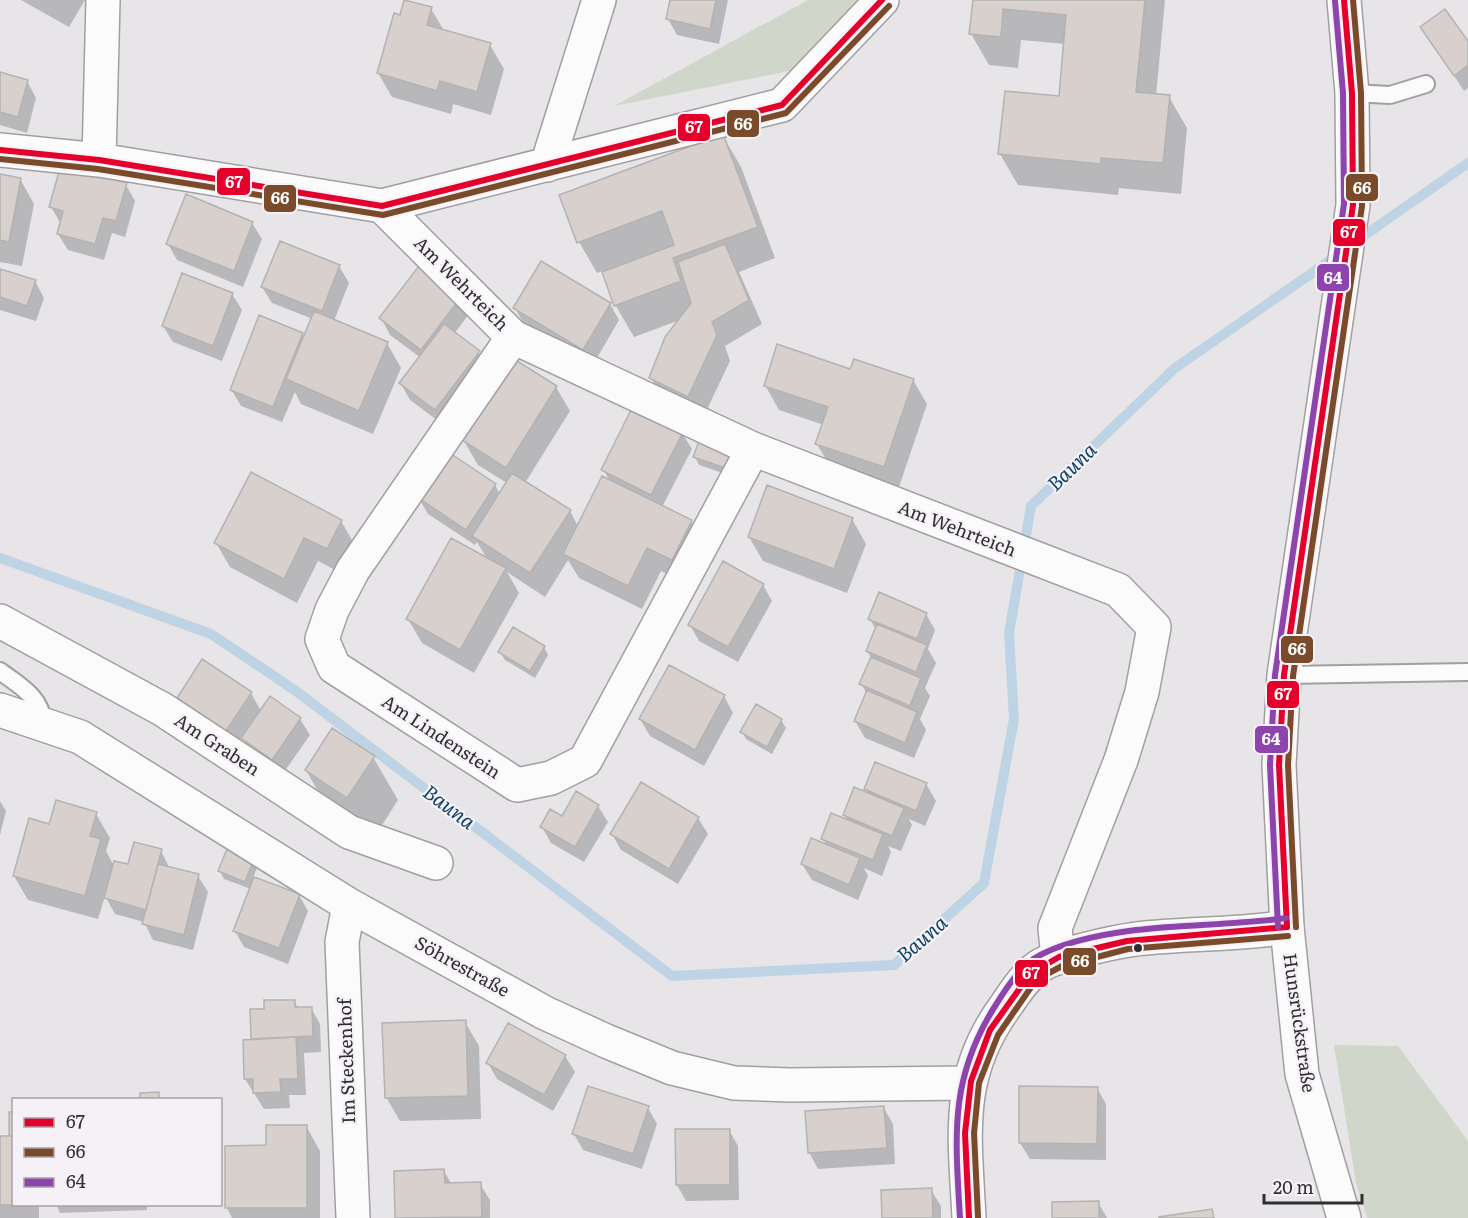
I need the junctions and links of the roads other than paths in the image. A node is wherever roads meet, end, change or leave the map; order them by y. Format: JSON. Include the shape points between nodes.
{"nodes":[{"id":1,"x":103,"y":0,"type":"edge"},
{"id":2,"x":599,"y":0,"type":"edge"},
{"id":3,"x":882,"y":0,"type":"edge"},
{"id":4,"x":1344,"y":0,"type":"edge"},
{"id":5,"x":1426,"y":84,"type":"dead end"},
{"id":6,"x":1352,"y":93,"type":"junction"},
{"id":7,"x":0,"y":150,"type":"edge"},
{"id":8,"x":99,"y":160,"type":"junction"},
{"id":9,"x":547,"y":165,"type":"junction"},
{"id":10,"x":382,"y":206,"type":"junction"},
{"id":11,"x":513,"y":337,"type":"junction"},
{"id":12,"x":753,"y":449,"type":"junction"},
{"id":13,"x":0,"y":621,"type":"edge"},
{"id":14,"x":0,"y":671,"type":"edge"},
{"id":15,"x":1468,"y":672,"type":"edge"},
{"id":16,"x":1284,"y":675,"type":"junction"},
{"id":17,"x":0,"y":710,"type":"edge"},
{"id":18,"x":44,"y":723,"type":"junction"},
{"id":19,"x":436,"y":863,"type":"dead end"},
{"id":20,"x":349,"y":905,"type":"junction"},
{"id":21,"x":1287,"y":927,"type":"junction"},
{"id":22,"x":1058,"y":958,"type":"junction"},
{"id":23,"x":968,"y":1083,"type":"junction"},
{"id":24,"x":353,"y":1218,"type":"edge"},
{"id":25,"x":969,"y":1218,"type":"edge"},
{"id":26,"x":1344,"y":1218,"type":"edge"}],
"edges":[{"from":1,"to":8,"type":"street"},
{"from":2,"to":9,"type":"street"},
{"from":3,"to":9,"type":"street","via":[[782,105]]},
{"from":4,"to":6,"type":"street","name":"Hunsrückstraße"},
{"from":5,"to":6,"type":"lane","via":[[1390,95]]},
{"from":6,"to":16,"type":"street","name":"Hunsrückstraße","via":[[1353,205]]},
{"from":7,"to":8,"type":"street"},
{"from":8,"to":10,"type":"street"},
{"from":9,"to":10,"type":"street"},
{"from":10,"to":11,"type":"street","name":"Am Wehrteich"},
{"from":11,"to":12,"type":"street","name":"Am Wehrteich"},
{"from":11,"to":12,"type":"street","name":"Am Lindenstein","via":[[353,570],[322,639],[334,668],[517,785],[551,778],[585,761]]},
{"from":12,"to":22,"type":"street","name":"Am Wehrteich","via":[[1118,590],[1154,627],[1142,692],[1121,760],[1057,921],[1054,941]]},
{"from":13,"to":19,"type":"street","name":"Am Graben","via":[[162,709],[349,832]]},
{"from":14,"to":18,"type":"lane","via":[[31,694],[41,707]]},
{"from":15,"to":16,"type":"lane"},
{"from":16,"to":21,"type":"street","name":"Hunsrückstraße","via":[[1278,765]]},
{"from":17,"to":18,"type":"street","name":"Söhrestraße"},
{"from":18,"to":20,"type":"street","name":"Söhrestraße","via":[[80,737]]},
{"from":20,"to":23,"type":"street","name":"Söhrestraße","via":[[545,1013],[672,1068],[734,1083]]},
{"from":20,"to":24,"type":"street","name":"Im Steckenhof","via":[[342,942]]},
{"from":21,"to":22,"type":"street","via":[[1135,940]]},
{"from":21,"to":26,"type":"street","name":"Hunsrückstraße","via":[[1302,1074]]},
{"from":22,"to":23,"type":"street","via":[[1040,966],[1023,982],[991,1025]]},
{"from":23,"to":25,"type":"street","via":[[965,1127]]}]}
